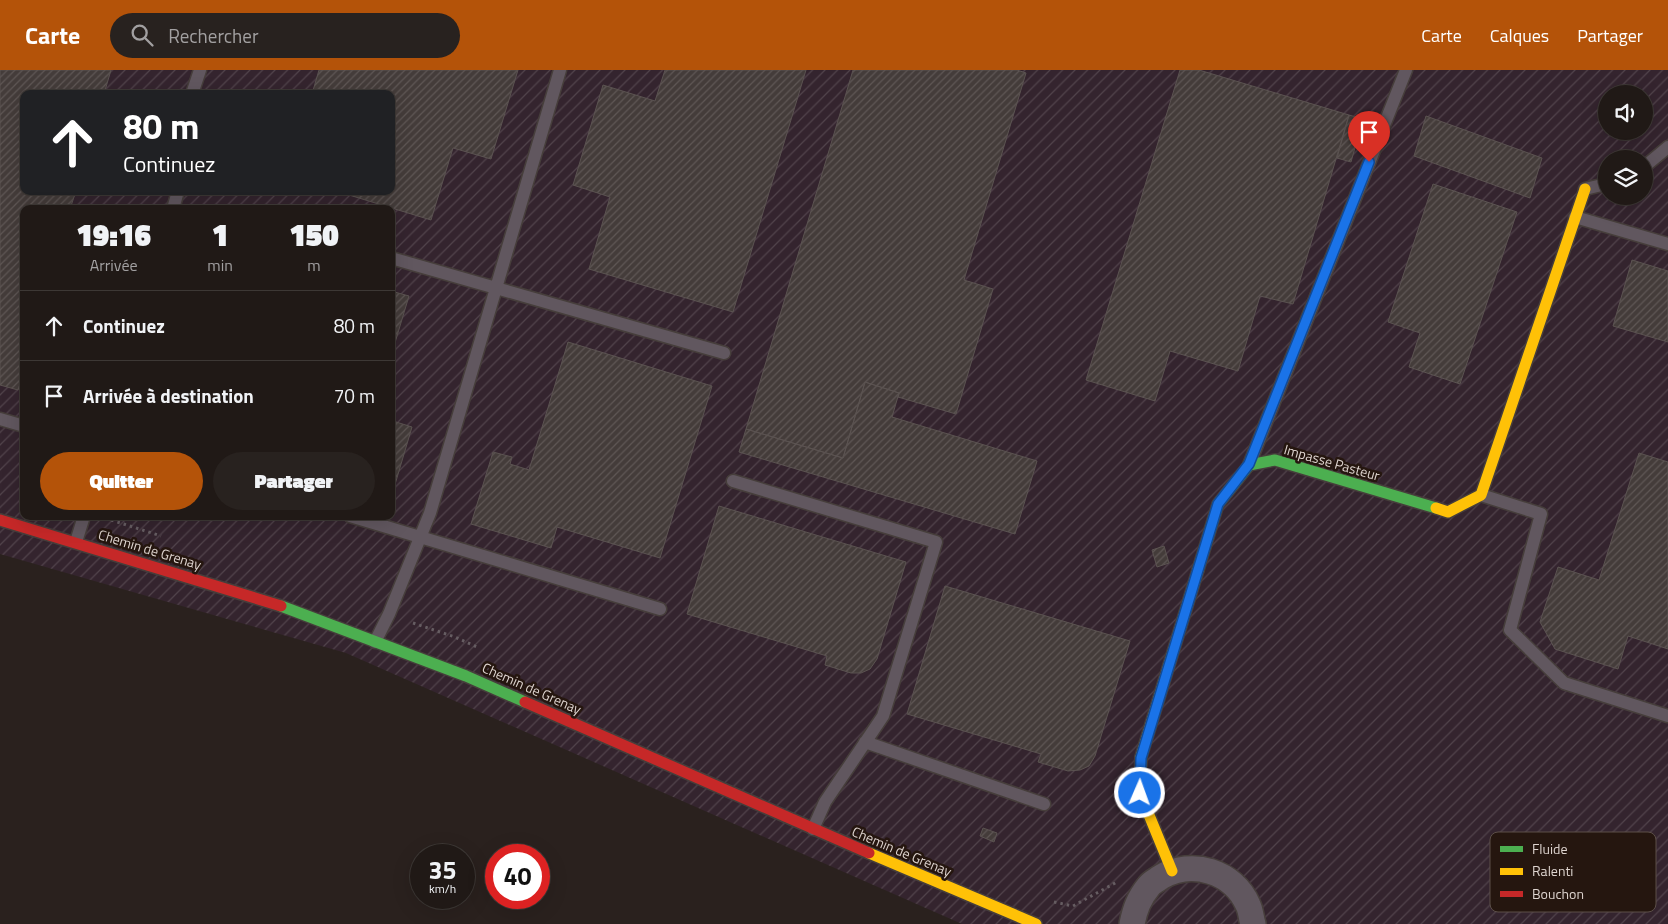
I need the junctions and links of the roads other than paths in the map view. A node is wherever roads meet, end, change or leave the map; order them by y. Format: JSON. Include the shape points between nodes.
{"nodes":[{"id":1,"x":200,"y":70,"type":"edge"},
{"id":2,"x":560,"y":70,"type":"edge"},
{"id":3,"x":1406,"y":70,"type":"edge"},
{"id":4,"x":193,"y":90,"type":"edge"},
{"id":5,"x":1668,"y":148,"type":"edge"},
{"id":6,"x":1653,"y":160,"type":"edge"},
{"id":7,"x":1598,"y":186,"type":"edge"},
{"id":8,"x":1585,"y":189,"type":"joint"},
{"id":9,"x":1576,"y":217,"type":"junction"},
{"id":10,"x":1668,"y":244,"type":"edge"},
{"id":11,"x":395,"y":259,"type":"edge"},
{"id":12,"x":496,"y":288,"type":"junction"},
{"id":13,"x":724,"y":353,"type":"dead end"},
{"id":14,"x":0,"y":419,"type":"edge"},
{"id":15,"x":20,"y":425,"type":"edge"},
{"id":16,"x":1249,"y":464,"type":"junction"},
{"id":17,"x":732,"y":481,"type":"dead end"},
{"id":18,"x":1481,"y":494,"type":"junction"},
{"id":19,"x":0,"y":520,"type":"edge"},
{"id":20,"x":83,"y":520,"type":"edge"},
{"id":21,"x":363,"y":520,"type":"edge"},
{"id":22,"x":421,"y":538,"type":"junction"},
{"id":23,"x":76,"y":542,"type":"junction"},
{"id":24,"x":660,"y":609,"type":"dead end"},
{"id":25,"x":375,"y":642,"type":"junction"},
{"id":26,"x":1668,"y":716,"type":"edge"},
{"id":27,"x":864,"y":742,"type":"junction"},
{"id":28,"x":1044,"y":804,"type":"dead end"},
{"id":29,"x":813,"y":828,"type":"junction"},
{"id":30,"x":1172,"y":871,"type":"junction"},
{"id":31,"x":1036,"y":924,"type":"edge"},
{"id":32,"x":1132,"y":924,"type":"edge"},
{"id":33,"x":1253,"y":924,"type":"edge"}],
"edges":[{"from":1,"to":4,"type":"lane"},
{"from":2,"to":12,"type":"lane"},
{"from":3,"to":16,"type":"lane"},
{"from":5,"to":6,"type":"lane"},
{"from":7,"to":8,"type":"lane"},
{"from":8,"to":9,"type":"street"},
{"from":9,"to":10,"type":"lane"},
{"from":9,"to":18,"type":"street"},
{"from":11,"to":12,"type":"lane"},
{"from":12,"to":13,"type":"lane"},
{"from":12,"to":22,"type":"lane"},
{"from":14,"to":15,"type":"lane"},
{"from":16,"to":18,"type":"street","name":"Impasse Pasteur","via":[[1275,460],[1448,512]]},
{"from":16,"to":30,"type":"street","via":[[1218,504],[1141,758],[1140,793]]},
{"from":17,"to":27,"type":"lane","via":[[936,542],[883,716]]},
{"from":18,"to":26,"type":"lane","via":[[1541,514],[1510,630],[1564,683]]},
{"from":19,"to":23,"type":"street","name":"Chemin de Grenay"},
{"from":20,"to":23,"type":"lane"},
{"from":21,"to":22,"type":"lane"},
{"from":22,"to":24,"type":"lane"},
{"from":22,"to":25,"type":"lane"},
{"from":23,"to":25,"type":"street","name":"Chemin de Grenay","via":[[282,606]]},
{"from":25,"to":29,"type":"street","name":"Chemin de Grenay","via":[[466,676]]},
{"from":27,"to":28,"type":"lane"},
{"from":27,"to":29,"type":"lane","via":[[825,802]]},
{"from":29,"to":31,"type":"street","name":"Chemin de Grenay"},
{"from":30,"to":32,"type":"street","via":[[1150,884],[1135,906]]},
{"from":30,"to":33,"type":"street","via":[[1190,868],[1209,870],[1226,878],[1249,906]]}]}
